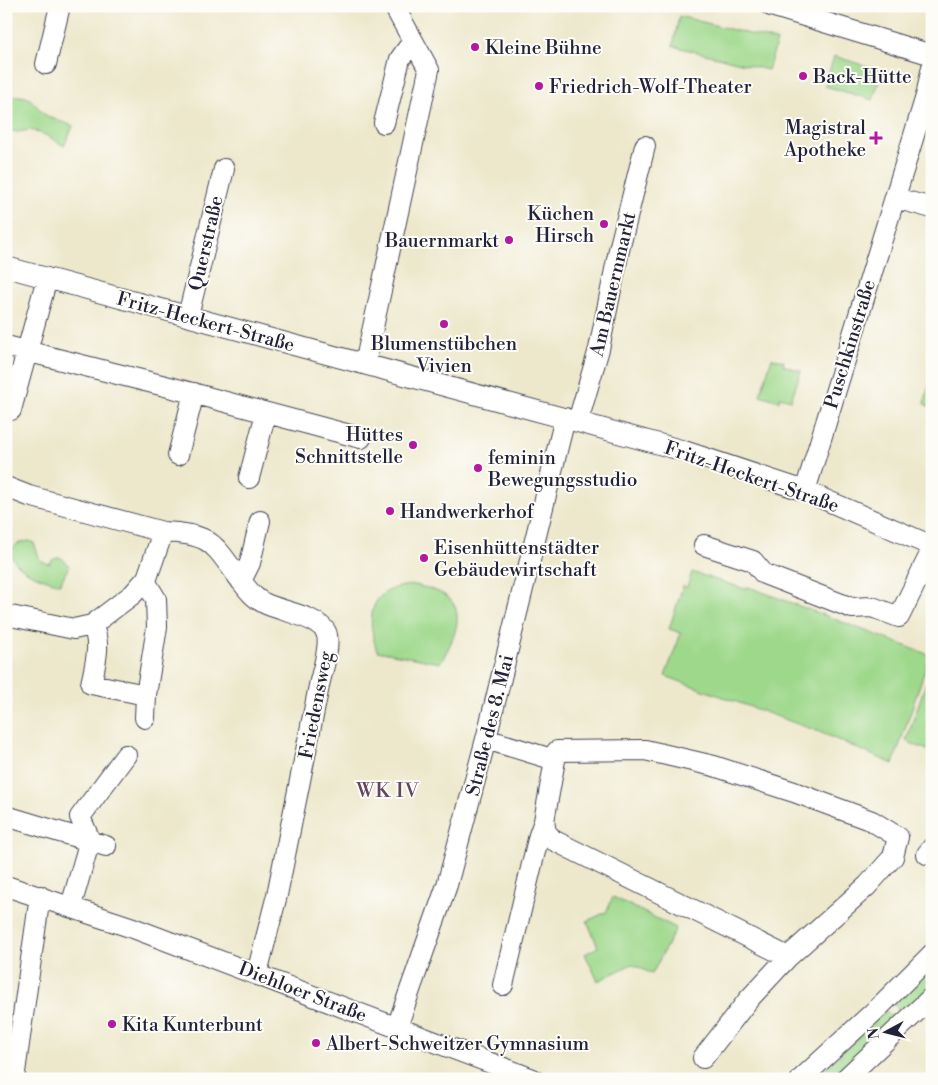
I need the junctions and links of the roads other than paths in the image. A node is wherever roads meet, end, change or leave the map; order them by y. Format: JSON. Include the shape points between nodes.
{"nodes":[{"id":1,"x":60,"y":6,"type":"edge"},
{"id":2,"x":394,"y":6,"type":"edge"},
{"id":3,"x":777,"y":7,"type":"edge"},
{"id":4,"x":414,"y":42,"type":"junction"},
{"id":5,"x":932,"y":55,"type":"edge"},
{"id":6,"x":46,"y":64,"type":"dead end"},
{"id":7,"x":932,"y":67,"type":"edge"},
{"id":8,"x":384,"y":123,"type":"dead end"},
{"id":9,"x":645,"y":146,"type":"dead end"},
{"id":10,"x":224,"y":169,"type":"dead end"},
{"id":11,"x":895,"y":198,"type":"junction"},
{"id":12,"x":932,"y":208,"type":"edge"},
{"id":13,"x":6,"y":267,"type":"edge"},
{"id":14,"x":48,"y":278,"type":"junction"},
{"id":15,"x":188,"y":316,"type":"junction"},
{"id":16,"x":6,"y":346,"type":"edge"},
{"id":17,"x":27,"y":352,"type":"junction"},
{"id":18,"x":365,"y":364,"type":"junction"},
{"id":19,"x":194,"y":394,"type":"junction"},
{"id":20,"x":11,"y":410,"type":"dead end"},
{"id":21,"x":266,"y":413,"type":"junction"},
{"id":22,"x":572,"y":420,"type":"junction"},
{"id":23,"x":361,"y":438,"type":"dead end"},
{"id":24,"x":178,"y":455,"type":"dead end"},
{"id":25,"x":249,"y":478,"type":"dead end"},
{"id":26,"x":6,"y":487,"type":"edge"},
{"id":27,"x":805,"y":492,"type":"junction"},
{"id":28,"x":260,"y":521,"type":"dead end"},
{"id":29,"x":164,"y":532,"type":"junction"},
{"id":30,"x":704,"y":545,"type":"dead end"},
{"id":31,"x":932,"y":546,"type":"edge"},
{"id":32,"x":932,"y":550,"type":"edge"},
{"id":33,"x":145,"y":581,"type":"junction"},
{"id":34,"x":241,"y":581,"type":"junction"},
{"id":35,"x":6,"y":615,"type":"edge"},
{"id":36,"x":92,"y":625,"type":"junction"},
{"id":37,"x":146,"y":695,"type":"junction"},
{"id":38,"x":146,"y":718,"type":"dead end"},
{"id":39,"x":486,"y":739,"type":"junction"},
{"id":40,"x":126,"y":756,"type":"dead end"},
{"id":41,"x":555,"y":760,"type":"junction"},
{"id":42,"x":6,"y":816,"type":"edge"},
{"id":43,"x":544,"y":821,"type":"junction"},
{"id":44,"x":98,"y":843,"type":"junction"},
{"id":45,"x":6,"y":886,"type":"edge"},
{"id":46,"x":40,"y":896,"type":"junction"},
{"id":47,"x":71,"y":906,"type":"junction"},
{"id":48,"x":932,"y":954,"type":"edge"},
{"id":49,"x":788,"y":957,"type":"junction"},
{"id":50,"x":257,"y":973,"type":"junction"},
{"id":51,"x":503,"y":985,"type":"dead end"},
{"id":52,"x":932,"y":997,"type":"edge"},
{"id":53,"x":397,"y":1027,"type":"junction"},
{"id":54,"x":703,"y":1058,"type":"dead end"},
{"id":55,"x":14,"y":1079,"type":"edge"},
{"id":56,"x":532,"y":1079,"type":"edge"},
{"id":57,"x":801,"y":1079,"type":"edge"},
{"id":58,"x":845,"y":1079,"type":"edge"}],
"edges":[{"from":1,"to":6,"type":"street"},
{"from":2,"to":4,"type":"street"},
{"from":3,"to":5,"type":"street"},
{"from":4,"to":8,"type":"street","via":[[400,59]]},
{"from":4,"to":18,"type":"street","via":[[429,70]]},
{"from":7,"to":11,"type":"street","name":"Puschkinstraße"},
{"from":9,"to":22,"type":"street","name":"Am Bauernmarkt","via":[[599,349]]},
{"from":10,"to":15,"type":"street","name":"Querstraße"},
{"from":11,"to":12,"type":"street"},
{"from":11,"to":27,"type":"street","name":"Puschkinstraße"},
{"from":13,"to":14,"type":"street","name":"Fritz-Heckert-Straße"},
{"from":14,"to":15,"type":"street","name":"Fritz-Heckert-Straße"},
{"from":14,"to":17,"type":"street"},
{"from":15,"to":18,"type":"street","name":"Fritz-Heckert-Straße"},
{"from":16,"to":17,"type":"street"},
{"from":17,"to":19,"type":"street"},
{"from":17,"to":20,"type":"street"},
{"from":18,"to":22,"type":"street","name":"Fritz-Heckert-Straße"},
{"from":19,"to":21,"type":"street"},
{"from":19,"to":24,"type":"street"},
{"from":21,"to":23,"type":"street"},
{"from":21,"to":25,"type":"street"},
{"from":22,"to":27,"type":"street","name":"Fritz-Heckert-Straße","via":[[681,450]]},
{"from":22,"to":39,"type":"street","name":"Straße des 8. Mai"},
{"from":26,"to":29,"type":"street","name":"Friedensweg"},
{"from":27,"to":31,"type":"street","name":"Fritz-Heckert-Straße"},
{"from":28,"to":34,"type":"street","via":[[250,563]]},
{"from":29,"to":33,"type":"street"},
{"from":29,"to":34,"type":"street","name":"Friedensweg","via":[[204,538],[216,547]]},
{"from":30,"to":32,"type":"street","via":[[753,561],[764,574],[852,608],[872,607],[899,617]]},
{"from":33,"to":36,"type":"street"},
{"from":33,"to":37,"type":"street","via":[[156,599],[157,627]]},
{"from":34,"to":50,"type":"street","name":"Friedensweg","via":[[264,603],[319,625],[326,631],[327,639],[277,895]]},
{"from":35,"to":36,"type":"street","via":[[74,629]]},
{"from":36,"to":37,"type":"street","via":[[96,631],[97,651],[91,684]]},
{"from":37,"to":38,"type":"street"},
{"from":39,"to":41,"type":"street"},
{"from":39,"to":53,"type":"street","name":"Straße des 8. Mai","via":[[447,885]]},
{"from":40,"to":44,"type":"street","via":[[80,817]]},
{"from":41,"to":43,"type":"street"},
{"from":41,"to":49,"type":"street","via":[[557,750],[645,750],[714,766],[816,800],[872,821],[898,837],[894,857],[867,886]]},
{"from":42,"to":44,"type":"street"},
{"from":43,"to":49,"type":"street","via":[[546,832],[553,840]]},
{"from":43,"to":51,"type":"street"},
{"from":44,"to":47,"type":"street"},
{"from":45,"to":46,"type":"street","name":"Diehloer Straße"},
{"from":46,"to":47,"type":"street","name":"Diehloer Straße"},
{"from":46,"to":55,"type":"street"},
{"from":47,"to":50,"type":"street","name":"Diehloer Straße"},
{"from":48,"to":57,"type":"street"},
{"from":49,"to":54,"type":"street","via":[[749,999]]},
{"from":50,"to":53,"type":"street","name":"Diehloer Straße"},
{"from":52,"to":58,"type":"street"},
{"from":53,"to":56,"type":"street","name":"Diehloer Straße"}]}
